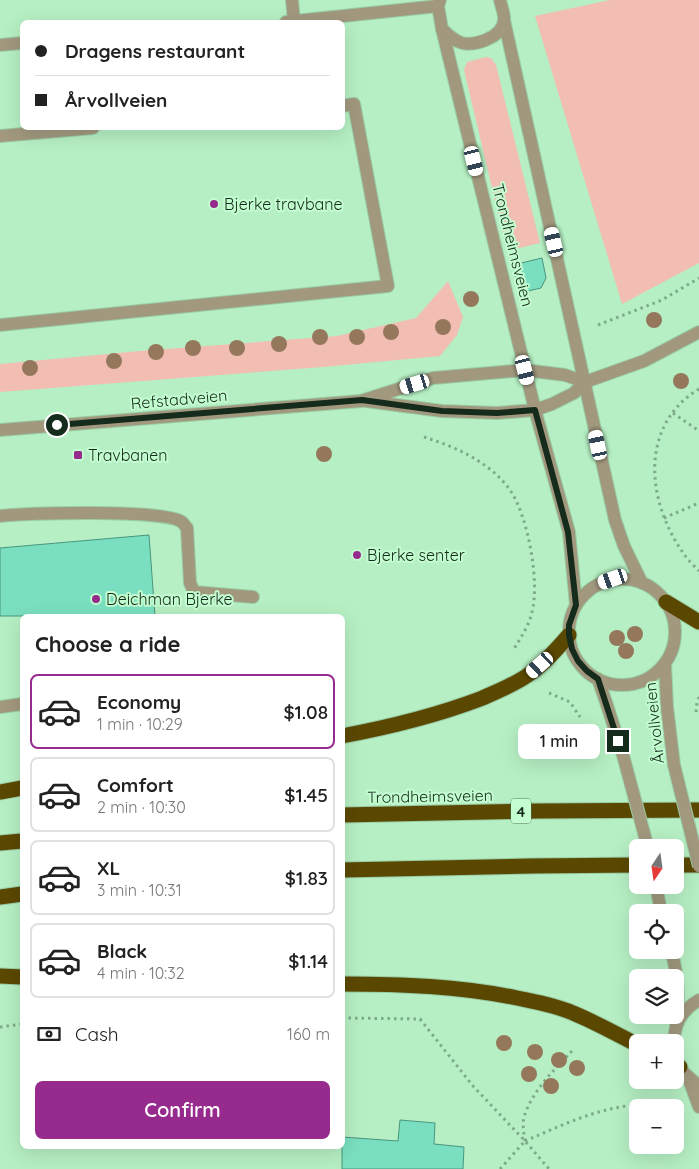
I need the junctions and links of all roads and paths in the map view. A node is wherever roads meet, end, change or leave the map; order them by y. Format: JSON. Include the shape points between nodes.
{"nodes":[{"id":1,"x":292,"y":0,"type":"edge"},
{"id":2,"x":500,"y":0,"type":"edge"},
{"id":3,"x":439,"y":3,"type":"edge"},
{"id":4,"x":294,"y":20,"type":"edge"},
{"id":5,"x":309,"y":20,"type":"edge"},
{"id":6,"x":504,"y":20,"type":"junction"},
{"id":7,"x":442,"y":29,"type":"junction"},
{"id":8,"x":20,"y":43,"type":"edge"},
{"id":9,"x":0,"y":45,"type":"edge"},
{"id":10,"x":345,"y":106,"type":"edge"},
{"id":11,"x":70,"y":130,"type":"edge"},
{"id":12,"x":0,"y":136,"type":"edge"},
{"id":13,"x":699,"y":278,"type":"edge"},
{"id":14,"x":0,"y":325,"type":"edge"},
{"id":15,"x":597,"y":326,"type":"dead end"},
{"id":16,"x":699,"y":332,"type":"edge"},
{"id":17,"x":525,"y":370,"type":"junction"},
{"id":18,"x":585,"y":382,"type":"junction"},
{"id":19,"x":699,"y":389,"type":"edge"},
{"id":20,"x":362,"y":400,"type":"junction"},
{"id":21,"x":535,"y":410,"type":"junction"},
{"id":22,"x":673,"y":413,"type":"junction"},
{"id":23,"x":0,"y":430,"type":"edge"},
{"id":24,"x":699,"y":432,"type":"edge"},
{"id":25,"x":421,"y":436,"type":"dead end"},
{"id":26,"x":699,"y":503,"type":"edge"},
{"id":27,"x":0,"y":516,"type":"edge"},
{"id":28,"x":664,"y":518,"type":"junction"},
{"id":29,"x":699,"y":571,"type":"edge"},
{"id":30,"x":642,"y":583,"type":"junction"},
{"id":31,"x":253,"y":597,"type":"dead end"},
{"id":32,"x":666,"y":602,"type":"junction"},
{"id":33,"x":576,"y":605,"type":"junction"},
{"id":34,"x":699,"y":622,"type":"edge"},
{"id":35,"x":569,"y":635,"type":"junction"},
{"id":36,"x":513,"y":651,"type":"dead end"},
{"id":37,"x":665,"y":664,"type":"junction"},
{"id":38,"x":598,"y":679,"type":"junction"},
{"id":39,"x":547,"y":693,"type":"dead end"},
{"id":40,"x":699,"y":697,"type":"edge"},
{"id":41,"x":20,"y":704,"type":"edge"},
{"id":42,"x":0,"y":707,"type":"edge"},
{"id":43,"x":696,"y":712,"type":"dead end"},
{"id":44,"x":580,"y":717,"type":"dead end"},
{"id":45,"x":345,"y":735,"type":"edge"},
{"id":46,"x":20,"y":788,"type":"edge"},
{"id":47,"x":0,"y":792,"type":"edge"},
{"id":48,"x":699,"y":810,"type":"edge"},
{"id":49,"x":345,"y":815,"type":"edge"},
{"id":50,"x":646,"y":839,"type":"edge"},
{"id":51,"x":20,"y":841,"type":"edge"},
{"id":52,"x":0,"y":843,"type":"edge"},
{"id":53,"x":629,"y":865,"type":"edge"},
{"id":54,"x":684,"y":865,"type":"edge"},
{"id":55,"x":699,"y":865,"type":"edge"},
{"id":56,"x":345,"y":870,"type":"edge"},
{"id":57,"x":20,"y":894,"type":"edge"},
{"id":58,"x":0,"y":896,"type":"edge"},
{"id":59,"x":674,"y":959,"type":"edge"},
{"id":60,"x":0,"y":976,"type":"edge"},
{"id":61,"x":20,"y":976,"type":"edge"},
{"id":62,"x":345,"y":984,"type":"edge"},
{"id":63,"x":699,"y":1000,"type":"edge"},
{"id":64,"x":345,"y":1018,"type":"edge"},
{"id":65,"x":20,"y":1024,"type":"edge"},
{"id":66,"x":0,"y":1027,"type":"edge"},
{"id":67,"x":676,"y":1027,"type":"junction"},
{"id":68,"x":675,"y":1034,"type":"edge"},
{"id":69,"x":629,"y":1041,"type":"edge"},
{"id":70,"x":572,"y":1051,"type":"dead end"},
{"id":71,"x":684,"y":1071,"type":"edge"},
{"id":72,"x":684,"y":1076,"type":"edge"},
{"id":73,"x":699,"y":1086,"type":"edge"},
{"id":74,"x":629,"y":1106,"type":"edge"},
{"id":75,"x":699,"y":1107,"type":"edge"},
{"id":76,"x":525,"y":1141,"type":"junction"},
{"id":77,"x":500,"y":1169,"type":"edge"},
{"id":78,"x":549,"y":1169,"type":"edge"}],
"edges":[{"from":1,"to":4,"type":"street"},
{"from":2,"to":6,"type":"street"},
{"from":3,"to":5,"type":"street"},
{"from":3,"to":7,"type":"street","name":"Trondheimsveien"},
{"from":6,"to":7,"type":"street","via":[[494,35],[477,42],[456,41]]},
{"from":6,"to":18,"type":"street"},
{"from":7,"to":17,"type":"street","name":"Trondheimsveien"},
{"from":8,"to":9,"type":"street"},
{"from":10,"to":14,"type":"street","via":[[354,104],[388,286]]},
{"from":11,"to":12,"type":"street"},
{"from":13,"to":15,"type":"path","via":[[662,300]]},
{"from":16,"to":18,"type":"street","name":"Refstadveien","via":[[644,361]]},
{"from":17,"to":18,"type":"street","name":"Refstadveien","via":[[566,375]]},
{"from":17,"to":20,"type":"street","name":"Refstadveien","via":[[433,378]]},
{"from":17,"to":21,"type":"street","name":"Trondheimsveien"},
{"from":18,"to":21,"type":"street","name":"Refstadveien","via":[[574,393]]},
{"from":18,"to":30,"type":"street","via":[[615,520]]},
{"from":19,"to":22,"type":"path"},
{"from":20,"to":21,"type":"street","name":"Refstadveien","via":[[442,411],[497,413]]},
{"from":20,"to":23,"type":"street","name":"Refstadveien"},
{"from":21,"to":33,"type":"street","via":[[568,532]]},
{"from":22,"to":24,"type":"path"},
{"from":22,"to":28,"type":"path","via":[[655,449],[656,482]]},
{"from":25,"to":36,"type":"path","via":[[464,452],[495,474],[510,491],[520,511],[530,542],[535,595],[527,628]]},
{"from":26,"to":28,"type":"path"},
{"from":27,"to":31,"type":"street","via":[[100,513],[176,519],[187,528],[190,583],[194,592]]},
{"from":28,"to":29,"type":"path","via":[[684,555]]},
{"from":30,"to":32,"type":"street"},
{"from":30,"to":33,"type":"street","via":[[613,579],[598,584]]},
{"from":32,"to":34,"type":"highway"},
{"from":32,"to":37,"type":"street","via":[[672,613],[675,640]]},
{"from":33,"to":35,"type":"street"},
{"from":35,"to":38,"type":"street","via":[[578,661]]},
{"from":35,"to":45,"type":"highway","via":[[528,676],[496,692],[428,717]]},
{"from":37,"to":38,"type":"street","via":[[654,674],[627,685]]},
{"from":37,"to":55,"type":"street","name":"Årvollveien","bridge":true,"via":[[666,707],[674,765]]},
{"from":38,"to":50,"type":"street","name":"Årvollveien","bridge":true},
{"from":39,"to":44,"type":"path","via":[[570,702]]},
{"from":40,"to":43,"type":"path"},
{"from":41,"to":42,"type":"street"},
{"from":46,"to":47,"type":"highway"},
{"from":48,"to":49,"type":"highway","name":"Trondheimsveien","number":"4"},
{"from":51,"to":52,"type":"highway"},
{"from":53,"to":56,"type":"highway"},
{"from":54,"to":55,"type":"highway"},
{"from":57,"to":58,"type":"highway"},
{"from":59,"to":67,"type":"street","via":[[679,997]]},
{"from":60,"to":61,"type":"highway"},
{"from":62,"to":69,"type":"highway","via":[[450,987],[534,1001],[573,1013]]},
{"from":63,"to":67,"type":"street","via":[[680,1016]]},
{"from":64,"to":76,"type":"path","via":[[420,1019],[473,1086]]},
{"from":65,"to":66,"type":"path"},
{"from":67,"to":68,"type":"street"},
{"from":70,"to":76,"type":"path","via":[[550,1073],[528,1108],[523,1128]]},
{"from":71,"to":73,"type":"street"},
{"from":72,"to":75,"type":"street"},
{"from":74,"to":76,"type":"path","via":[[584,1116]]},
{"from":76,"to":77,"type":"path"},
{"from":76,"to":78,"type":"path"}]}
